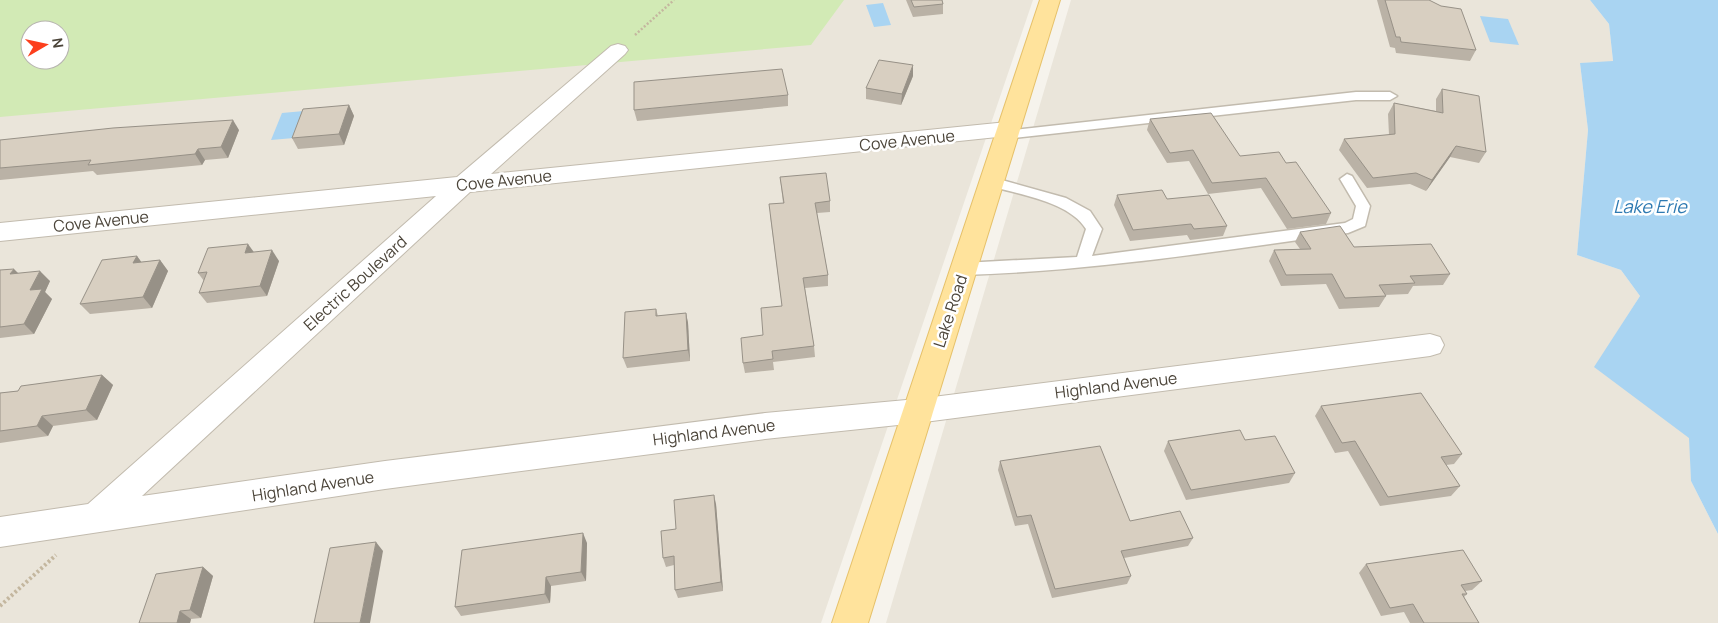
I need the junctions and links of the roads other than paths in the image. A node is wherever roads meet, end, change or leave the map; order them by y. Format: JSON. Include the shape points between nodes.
{"nodes":[{"id":1,"x":1050,"y":0,"type":"edge"},
{"id":2,"x":618,"y":50,"type":"road end"},
{"id":3,"x":1390,"y":96,"type":"dead end"},
{"id":4,"x":1006,"y":132,"type":"junction"},
{"id":5,"x":1347,"y":179,"type":"dead end"},
{"id":6,"x":991,"y":182,"type":"junction"},
{"id":7,"x":464,"y":184,"type":"junction"},
{"id":8,"x":0,"y":232,"type":"edge"},
{"id":9,"x":1083,"y":261,"type":"junction"},
{"id":10,"x":963,"y":269,"type":"junction"},
{"id":11,"x":1430,"y":345,"type":"dead end"},
{"id":12,"x":918,"y":411,"type":"junction"},
{"id":13,"x":95,"y":519,"type":"junction"},
{"id":14,"x":0,"y":532,"type":"edge"},
{"id":15,"x":850,"y":623,"type":"edge"}],
"edges":[{"from":1,"to":4,"type":"main road","name":"Lake Road"},
{"from":2,"to":7,"type":"street","name":"Electric Boulevard"},
{"from":3,"to":4,"type":"lane","via":[[1356,96]]},
{"from":4,"to":6,"type":"main road","name":"Lake Road"},
{"from":4,"to":7,"type":"street","name":"Cove Avenue"},
{"from":5,"to":9,"type":"lane","via":[[1363,206],[1360,222],[1348,228]]},
{"from":6,"to":9,"type":"lane","via":[[1061,202],[1085,215],[1094,229]]},
{"from":6,"to":10,"type":"main road","name":"Lake Road"},
{"from":7,"to":8,"type":"street","name":"Cove Avenue"},
{"from":7,"to":13,"type":"street","name":"Electric Boulevard"},
{"from":9,"to":10,"type":"lane","via":[[1006,269]]},
{"from":10,"to":12,"type":"main road","name":"Lake Road"},
{"from":11,"to":12,"type":"street","name":"Highland Avenue"},
{"from":12,"to":13,"type":"street","name":"Highland Avenue","via":[[632,442]]},
{"from":12,"to":15,"type":"main road","name":"Lake Road"},
{"from":13,"to":14,"type":"street","name":"Highland Avenue"}]}
